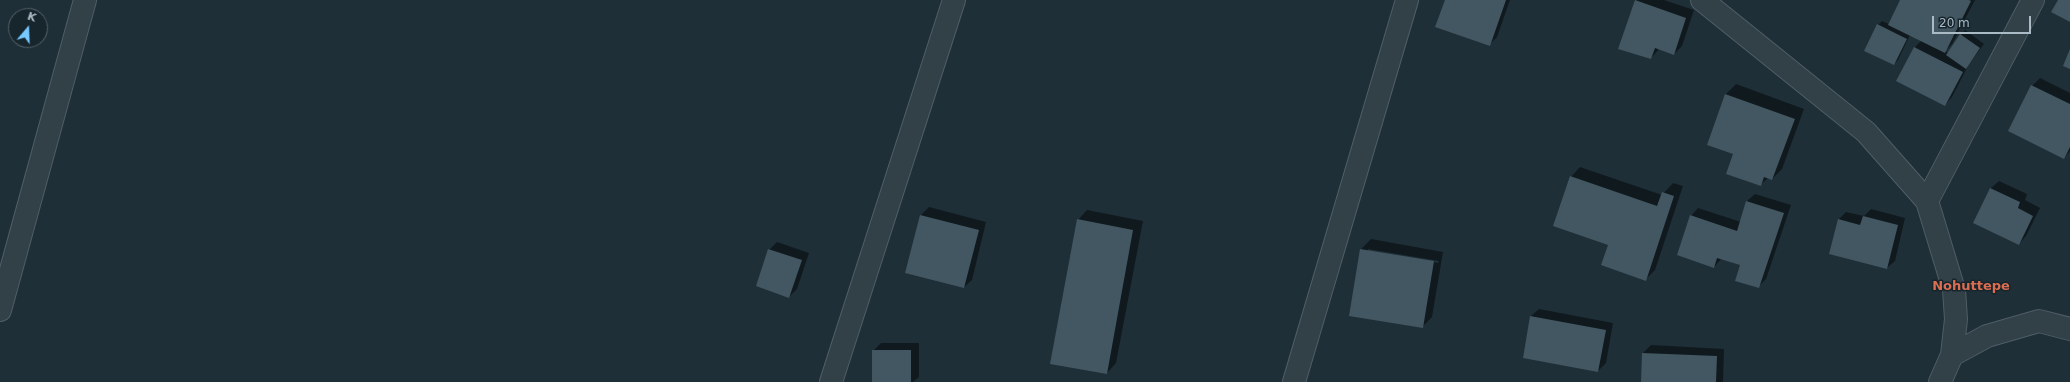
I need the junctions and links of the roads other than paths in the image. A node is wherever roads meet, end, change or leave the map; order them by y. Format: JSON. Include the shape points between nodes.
{"nodes":[{"id":1,"x":85,"y":0,"type":"edge"},
{"id":2,"x":954,"y":0,"type":"edge"},
{"id":3,"x":1407,"y":0,"type":"edge"},
{"id":4,"x":1702,"y":0,"type":"edge"},
{"id":5,"x":2033,"y":0,"type":"edge"},
{"id":6,"x":1927,"y":201,"type":"junction"},
{"id":7,"x":0,"y":310,"type":"edge"},
{"id":8,"x":2070,"y":329,"type":"edge"},
{"id":9,"x":1952,"y":355,"type":"junction"},
{"id":10,"x":831,"y":382,"type":"edge"},
{"id":11,"x":1294,"y":382,"type":"edge"},
{"id":12,"x":1940,"y":382,"type":"edge"}],
"edges":[{"from":1,"to":7,"type":"street"},
{"from":2,"to":10,"type":"street"},
{"from":3,"to":11,"type":"street"},
{"from":4,"to":6,"type":"street","via":[[1866,132]]},
{"from":5,"to":6,"type":"street"},
{"from":6,"to":9,"type":"street","via":[[1954,290],[1956,319]]},
{"from":8,"to":9,"type":"street","via":[[2039,321],[1987,336]]},
{"from":9,"to":12,"type":"street"}]}
